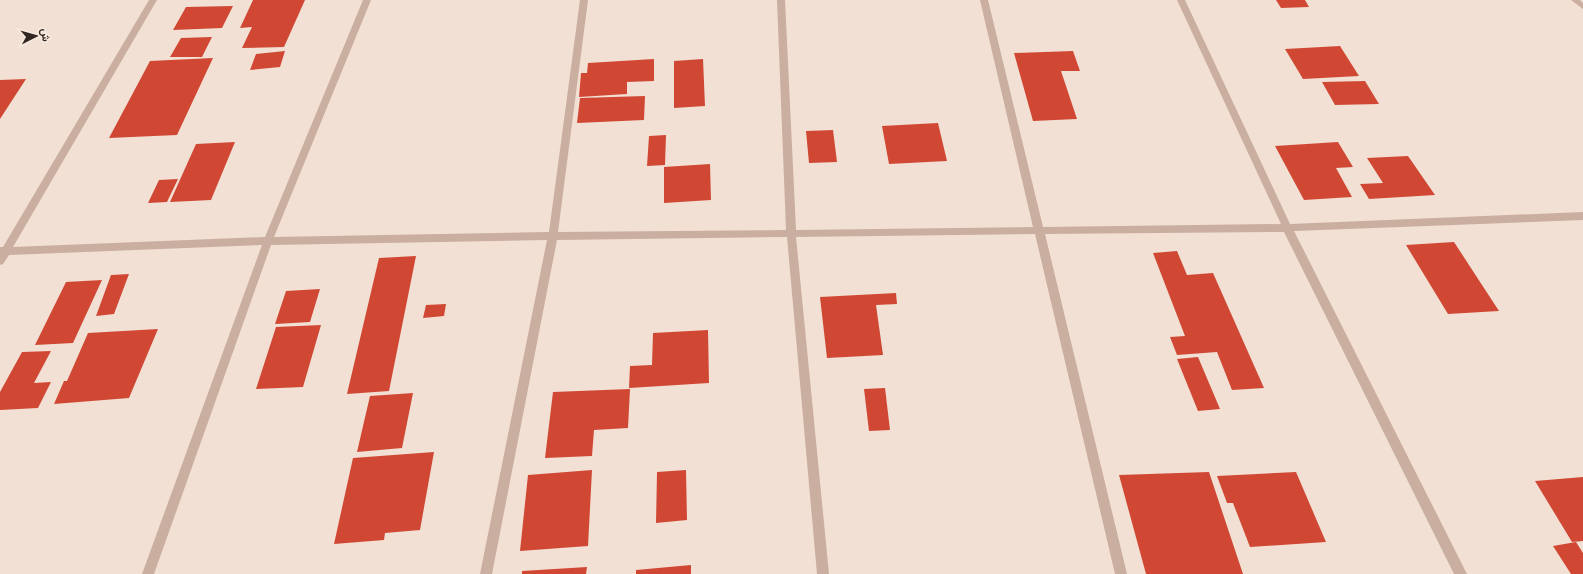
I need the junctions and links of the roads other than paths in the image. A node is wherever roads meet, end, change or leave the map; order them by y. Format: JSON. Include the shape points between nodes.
{"nodes":[{"id":1,"x":153,"y":0,"type":"edge"},
{"id":2,"x":367,"y":0,"type":"edge"},
{"id":3,"x":584,"y":0,"type":"edge"},
{"id":4,"x":781,"y":0,"type":"edge"},
{"id":5,"x":984,"y":0,"type":"edge"},
{"id":6,"x":1181,"y":0,"type":"edge"},
{"id":7,"x":1575,"y":0,"type":"edge"},
{"id":8,"x":1583,"y":8,"type":"edge"},
{"id":9,"x":1583,"y":216,"type":"edge"},
{"id":10,"x":1287,"y":228,"type":"junction"},
{"id":11,"x":1039,"y":231,"type":"junction"},
{"id":12,"x":791,"y":233,"type":"junction"},
{"id":13,"x":553,"y":236,"type":"junction"},
{"id":14,"x":268,"y":241,"type":"junction"},
{"id":15,"x":3,"y":251,"type":"edge"},
{"id":16,"x":0,"y":261,"type":"edge"},
{"id":17,"x":148,"y":574,"type":"edge"},
{"id":18,"x":486,"y":574,"type":"edge"},
{"id":19,"x":823,"y":574,"type":"edge"},
{"id":20,"x":1121,"y":574,"type":"edge"},
{"id":21,"x":1461,"y":574,"type":"edge"}],
"edges":[{"from":1,"to":15,"type":"street"},
{"from":2,"to":14,"type":"street"},
{"from":3,"to":13,"type":"street"},
{"from":4,"to":12,"type":"street"},
{"from":5,"to":11,"type":"street"},
{"from":6,"to":10,"type":"street"},
{"from":7,"to":8,"type":"street"},
{"from":9,"to":10,"type":"street"},
{"from":10,"to":11,"type":"street"},
{"from":10,"to":21,"type":"street"},
{"from":11,"to":12,"type":"street"},
{"from":11,"to":20,"type":"street"},
{"from":12,"to":13,"type":"street"},
{"from":12,"to":19,"type":"street"},
{"from":13,"to":14,"type":"street"},
{"from":13,"to":18,"type":"street"},
{"from":14,"to":15,"type":"street"},
{"from":14,"to":17,"type":"street"},
{"from":15,"to":16,"type":"street"}]}
